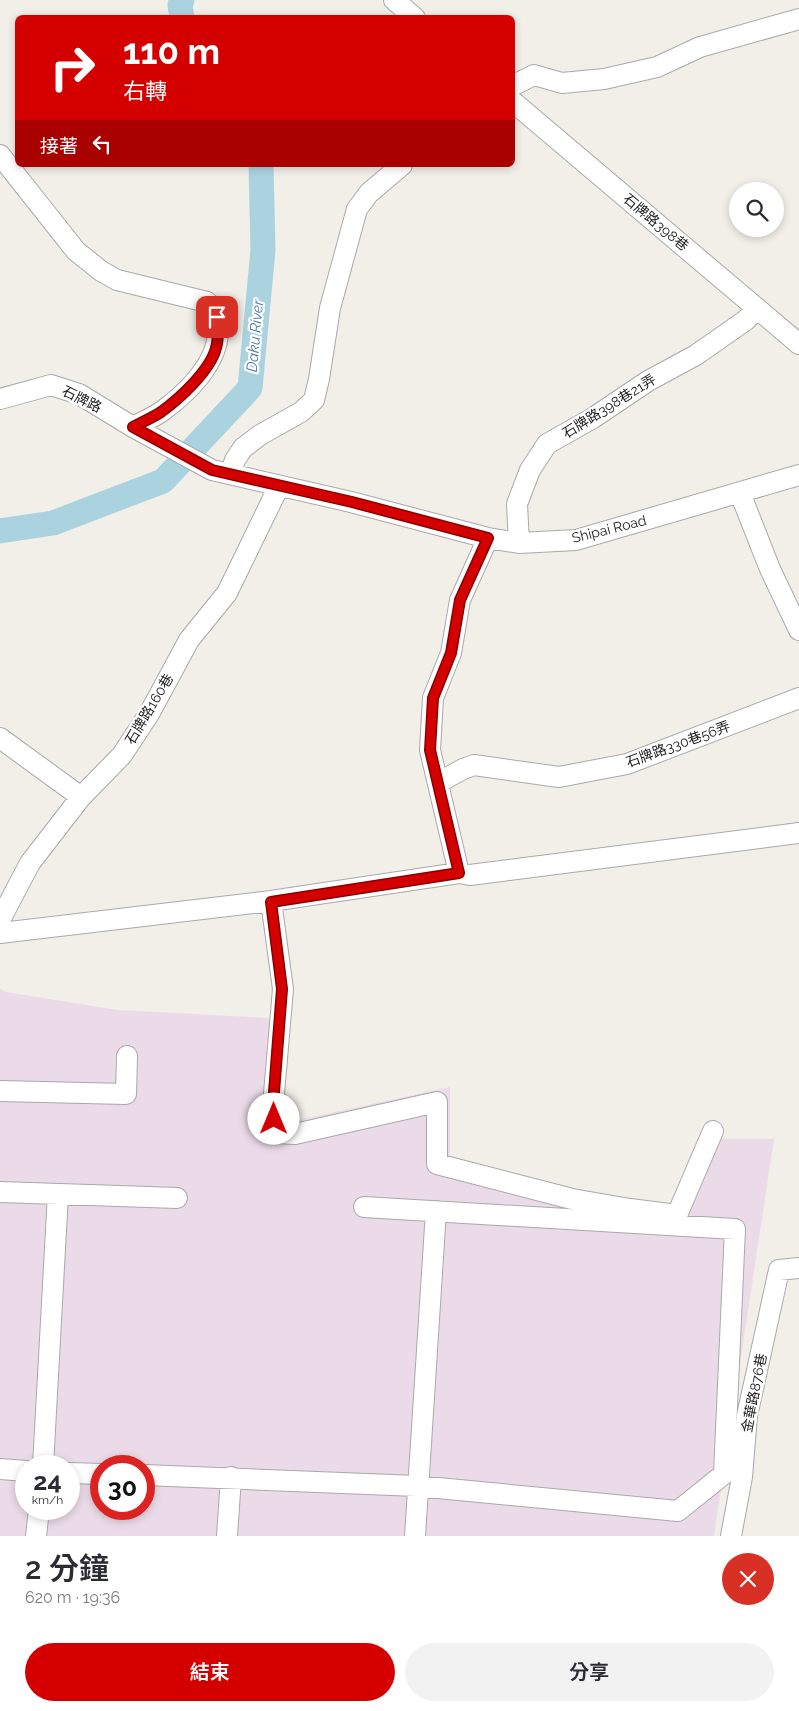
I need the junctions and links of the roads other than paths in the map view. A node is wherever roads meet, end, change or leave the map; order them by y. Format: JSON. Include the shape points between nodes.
{"nodes":[{"id":1,"x":394,"y":0,"type":"edge"},
{"id":2,"x":412,"y":15,"type":"edge"},
{"id":3,"x":799,"y":19,"type":"edge"},
{"id":4,"x":515,"y":84,"type":"edge"},
{"id":5,"x":515,"y":104,"type":"edge"},
{"id":6,"x":0,"y":155,"type":"edge"},
{"id":7,"x":400,"y":167,"type":"edge"},
{"id":8,"x":757,"y":308,"type":"junction"},
{"id":9,"x":799,"y":344,"type":"edge"},
{"id":10,"x":0,"y":399,"type":"edge"},
{"id":11,"x":133,"y":427,"type":"junction"},
{"id":12,"x":221,"y":472,"type":"junction"},
{"id":13,"x":799,"y":475,"type":"edge"},
{"id":14,"x":279,"y":486,"type":"junction"},
{"id":15,"x":740,"y":493,"type":"junction"},
{"id":16,"x":488,"y":538,"type":"junction"},
{"id":17,"x":519,"y":543,"type":"junction"},
{"id":18,"x":799,"y":630,"type":"edge"},
{"id":19,"x":799,"y":698,"type":"edge"},
{"id":20,"x":0,"y":738,"type":"edge"},
{"id":21,"x":438,"y":783,"type":"junction"},
{"id":22,"x":81,"y":797,"type":"junction"},
{"id":23,"x":799,"y":833,"type":"edge"},
{"id":24,"x":459,"y":873,"type":"junction"},
{"id":25,"x":271,"y":902,"type":"junction"},
{"id":26,"x":0,"y":920,"type":"edge"},
{"id":27,"x":0,"y":933,"type":"edge"},
{"id":28,"x":127,"y":1056,"type":"dead end"},
{"id":29,"x":0,"y":1091,"type":"edge"},
{"id":30,"x":714,"y":1131,"type":"dead end"},
{"id":31,"x":0,"y":1192,"type":"edge"},
{"id":32,"x":58,"y":1194,"type":"junction"},
{"id":33,"x":177,"y":1198,"type":"dead end"},
{"id":34,"x":364,"y":1207,"type":"dead end"},
{"id":35,"x":436,"y":1211,"type":"junction"},
{"id":36,"x":799,"y":1268,"type":"edge"},
{"id":37,"x":44,"y":1455,"type":"edge"},
{"id":38,"x":0,"y":1470,"type":"edge"},
{"id":39,"x":15,"y":1471,"type":"edge"},
{"id":40,"x":155,"y":1475,"type":"edge"},
{"id":41,"x":230,"y":1477,"type":"junction"},
{"id":42,"x":418,"y":1486,"type":"junction"},
{"id":43,"x":38,"y":1520,"type":"edge"},
{"id":44,"x":36,"y":1536,"type":"edge"},
{"id":45,"x":227,"y":1536,"type":"edge"},
{"id":46,"x":415,"y":1536,"type":"edge"},
{"id":47,"x":731,"y":1536,"type":"edge"}],
"edges":[{"from":1,"to":2,"type":"street"},
{"from":3,"to":4,"type":"street","via":[[700,47],[657,68],[604,79],[562,83],[534,75]]},
{"from":5,"to":8,"type":"street","name":"石牌路398巷"},
{"from":6,"to":11,"type":"street","via":[[76,251],[101,271],[117,280],[207,302],[214,308],[218,333],[210,364],[180,396],[159,413]]},
{"from":7,"to":12,"type":"street","via":[[369,193],[357,209],[330,308],[314,400],[301,412],[243,448]]},
{"from":8,"to":9,"type":"street","name":"石牌路398巷"},
{"from":8,"to":17,"type":"street","name":"石牌路398巷21弄","via":[[746,320],[696,355],[547,444],[530,470],[517,504]]},
{"from":10,"to":11,"type":"street","name":"石牌路","via":[[51,384],[79,394]]},
{"from":11,"to":12,"type":"street","name":"石牌路"},
{"from":12,"to":14,"type":"street","name":"Shipai Road"},
{"from":13,"to":15,"type":"street","name":"Shipai Road"},
{"from":14,"to":16,"type":"street","name":"Shipai Road"},
{"from":14,"to":22,"type":"street","name":"石牌路160巷","via":[[227,594],[189,640],[149,714],[122,755]]},
{"from":15,"to":17,"type":"street","name":"Shipai Road","via":[[576,540]]},
{"from":15,"to":18,"type":"street","via":[[770,569]]},
{"from":16,"to":17,"type":"street","name":"Shipai Road"},
{"from":16,"to":21,"type":"street","via":[[460,600],[451,653],[433,698],[430,750]]},
{"from":19,"to":21,"type":"street","name":"石牌路330巷56弄","via":[[627,764],[559,777],[474,765]]},
{"from":20,"to":22,"type":"street"},
{"from":21,"to":24,"type":"street"},
{"from":22,"to":26,"type":"street","name":"石牌路160巷","via":[[30,863]]},
{"from":23,"to":24,"type":"street","via":[[470,875]]},
{"from":24,"to":25,"type":"street"},
{"from":25,"to":27,"type":"street"},
{"from":25,"to":30,"type":"street","via":[[282,989],[273,1105],[275,1133],[296,1134],[437,1102],[437,1164],[572,1199],[677,1215]]},
{"from":28,"to":29,"type":"street","via":[[126,1094]]},
{"from":31,"to":32,"type":"street"},
{"from":32,"to":33,"type":"street"},
{"from":32,"to":37,"type":"street"},
{"from":34,"to":35,"type":"street"},
{"from":35,"to":42,"type":"street"},
{"from":35,"to":42,"type":"street","via":[[735,1229],[724,1474],[678,1511]]},
{"from":36,"to":47,"type":"street","name":"金華路876巷","via":[[779,1270],[747,1416],[742,1477]]},
{"from":38,"to":39,"type":"street"},
{"from":40,"to":41,"type":"street"},
{"from":41,"to":42,"type":"street"},
{"from":41,"to":45,"type":"street"},
{"from":42,"to":46,"type":"street"},
{"from":43,"to":44,"type":"street"}]}
